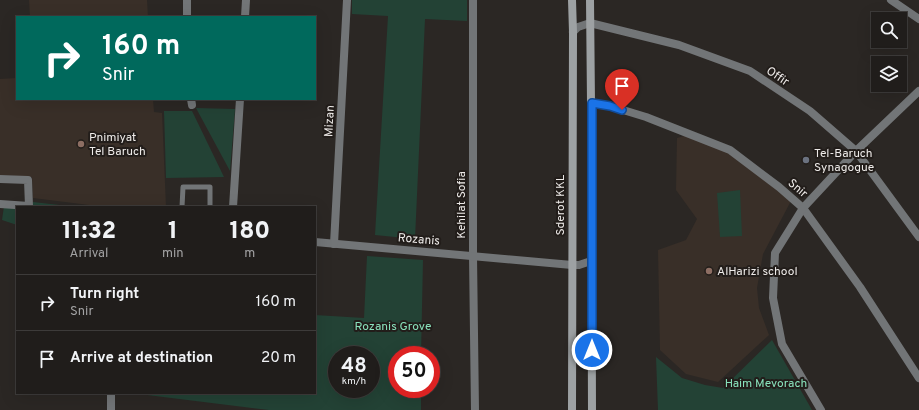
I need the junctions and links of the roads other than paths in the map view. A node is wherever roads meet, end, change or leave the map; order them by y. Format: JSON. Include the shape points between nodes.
{"nodes":[{"id":1,"x":187,"y":0,"type":"edge"},
{"id":2,"x":246,"y":0,"type":"edge"},
{"id":3,"x":347,"y":0,"type":"edge"},
{"id":4,"x":473,"y":0,"type":"edge"},
{"id":5,"x":572,"y":0,"type":"edge"},
{"id":6,"x":590,"y":0,"type":"edge"},
{"id":7,"x":891,"y":0,"type":"edge"},
{"id":8,"x":188,"y":16,"type":"edge"},
{"id":9,"x":245,"y":16,"type":"edge"},
{"id":10,"x":919,"y":19,"type":"edge"},
{"id":11,"x":590,"y":23,"type":"junction"},
{"id":12,"x":573,"y":32,"type":"junction"},
{"id":13,"x":919,"y":91,"type":"edge"},
{"id":14,"x":240,"y":100,"type":"edge"},
{"id":15,"x":592,"y":103,"type":"junction"},
{"id":16,"x":856,"y":151,"type":"junction"},
{"id":17,"x":0,"y":179,"type":"edge"},
{"id":18,"x":0,"y":204,"type":"edge"},
{"id":19,"x":182,"y":206,"type":"edge"},
{"id":20,"x":210,"y":206,"type":"edge"},
{"id":21,"x":232,"y":206,"type":"edge"},
{"id":22,"x":803,"y":208,"type":"junction"},
{"id":23,"x":919,"y":237,"type":"edge"},
{"id":24,"x":316,"y":242,"type":"edge"},
{"id":25,"x":334,"y":244,"type":"junction"},
{"id":26,"x":473,"y":256,"type":"junction"},
{"id":27,"x":591,"y":260,"type":"junction"},
{"id":28,"x":572,"y":265,"type":"junction"},
{"id":29,"x":919,"y":378,"type":"edge"},
{"id":30,"x":111,"y":394,"type":"edge"},
{"id":31,"x":111,"y":410,"type":"edge"},
{"id":32,"x":475,"y":410,"type":"edge"},
{"id":33,"x":572,"y":410,"type":"edge"},
{"id":34,"x":592,"y":410,"type":"edge"},
{"id":35,"x":821,"y":410,"type":"edge"}],
"edges":[{"from":1,"to":8,"type":"street"},
{"from":2,"to":9,"type":"street"},
{"from":3,"to":25,"type":"street","name":"Mizan"},
{"from":4,"to":26,"type":"street","name":"Kehilat Sofia"},
{"from":5,"to":12,"type":"main road","name":"Sderot KKL"},
{"from":6,"to":11,"type":"main road"},
{"from":7,"to":10,"type":"street"},
{"from":11,"to":12,"type":"street","via":[[578,27]]},
{"from":11,"to":15,"type":"main road"},
{"from":11,"to":16,"type":"street","name":"Offir","via":[[679,45],[750,71],[810,111]]},
{"from":12,"to":28,"type":"main road","name":"Sderot KKL"},
{"from":13,"to":16,"type":"street"},
{"from":14,"to":21,"type":"street"},
{"from":15,"to":22,"type":"street","name":"Snir","via":[[646,117],[730,150]]},
{"from":15,"to":27,"type":"main road"},
{"from":16,"to":22,"type":"street"},
{"from":16,"to":23,"type":"street","name":"Offir"},
{"from":17,"to":18,"type":"street","via":[[28,180],[29,206]]},
{"from":19,"to":20,"type":"lane","via":[[182,187],[210,187]]},
{"from":22,"to":29,"type":"street","name":"Snir","via":[[860,287]]},
{"from":22,"to":35,"type":"street","via":[[775,253],[773,298],[782,344]]},
{"from":24,"to":25,"type":"street","name":"Rozanis"},
{"from":25,"to":26,"type":"street","name":"Rozanis"},
{"from":26,"to":28,"type":"street","name":"Rozanis"},
{"from":26,"to":32,"type":"street","name":"Kehilat Sofia"},
{"from":27,"to":28,"type":"street","name":"Rozanis"},
{"from":27,"to":34,"type":"main road"},
{"from":28,"to":33,"type":"main road","name":"Sderot KKL"},
{"from":30,"to":31,"type":"street"}]}
